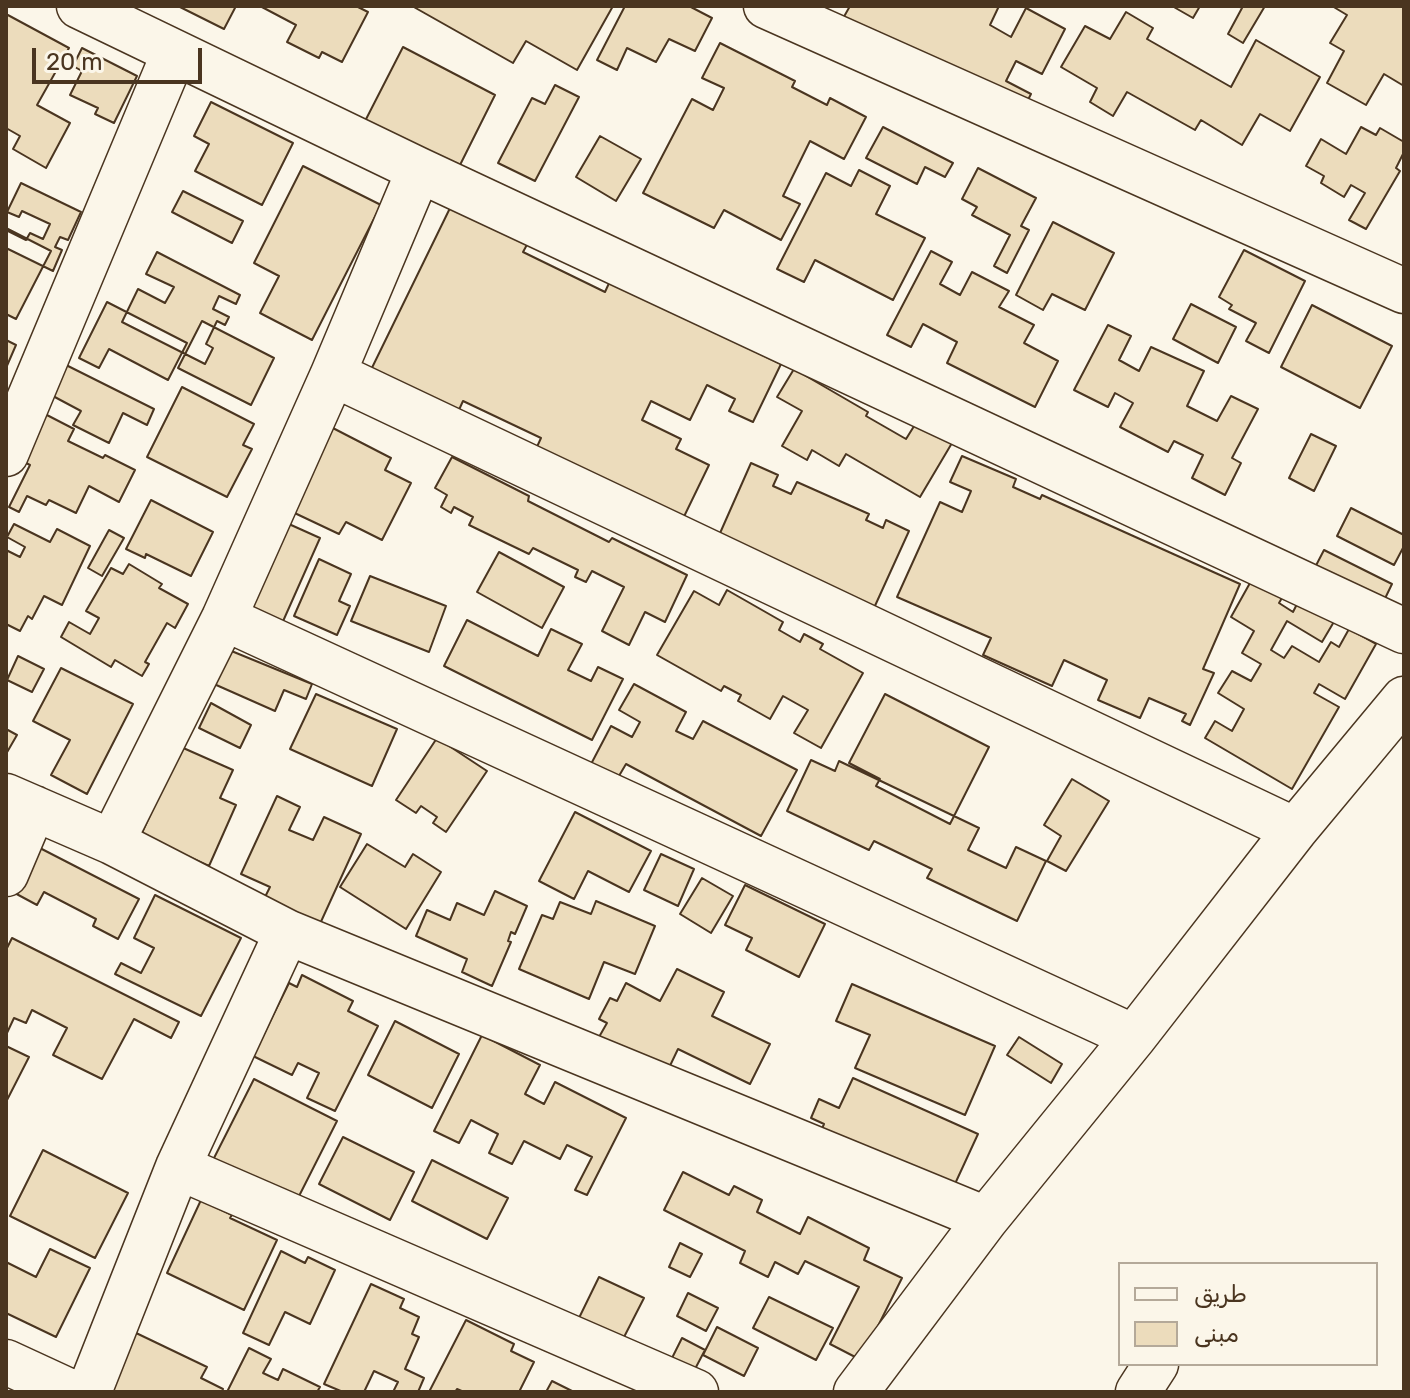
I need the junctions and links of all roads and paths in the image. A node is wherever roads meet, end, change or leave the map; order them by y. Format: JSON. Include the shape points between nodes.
{"nodes":[{"id":1,"x":79,"y":6,"type":"edge"},
{"id":2,"x":766,"y":6,"type":"edge"},
{"id":3,"x":174,"y":53,"type":"junction"},
{"id":4,"x":419,"y":170,"type":"junction"},
{"id":5,"x":1404,"y":291,"type":"edge"},
{"id":6,"x":333,"y":374,"type":"junction"},
{"id":7,"x":6,"y":454,"type":"edge"},
{"id":8,"x":224,"y":618,"type":"junction"},
{"id":9,"x":1404,"y":631,"type":"edge"},
{"id":10,"x":1404,"y":699,"type":"edge"},
{"id":11,"x":20,"y":802,"type":"edge"},
{"id":12,"x":1295,"y":830,"type":"junction"},
{"id":13,"x":112,"y":842,"type":"junction"},
{"id":14,"x":6,"y":874,"type":"edge"},
{"id":15,"x":287,"y":932,"type":"junction"},
{"id":16,"x":1134,"y":1037,"type":"junction"},
{"id":17,"x":178,"y":1167,"type":"junction"},
{"id":18,"x":986,"y":1219,"type":"junction"},
{"id":19,"x":6,"y":1362,"type":"edge"},
{"id":20,"x":1155,"y":1366,"type":"edge"},
{"id":21,"x":71,"y":1392,"type":"edge"},
{"id":22,"x":89,"y":1392,"type":"edge"},
{"id":23,"x":696,"y":1392,"type":"edge"},
{"id":24,"x":856,"y":1392,"type":"edge"},
{"id":25,"x":1138,"y":1392,"type":"edge"}],
"edges":[{"from":1,"to":3,"type":"street"},
{"from":2,"to":5,"type":"street"},
{"from":3,"to":4,"type":"street"},
{"from":3,"to":7,"type":"street"},
{"from":4,"to":6,"type":"street"},
{"from":4,"to":9,"type":"street"},
{"from":6,"to":8,"type":"street"},
{"from":6,"to":12,"type":"street"},
{"from":8,"to":13,"type":"street"},
{"from":8,"to":16,"type":"street"},
{"from":10,"to":12,"type":"street"},
{"from":11,"to":13,"type":"street"},
{"from":11,"to":14,"type":"street"},
{"from":12,"to":16,"type":"street"},
{"from":13,"to":15,"type":"street"},
{"from":15,"to":17,"type":"street"},
{"from":15,"to":18,"type":"street"},
{"from":16,"to":18,"type":"street"},
{"from":17,"to":22,"type":"street"},
{"from":17,"to":23,"type":"street"},
{"from":18,"to":24,"type":"street"},
{"from":19,"to":21,"type":"street"},
{"from":20,"to":25,"type":"street"}]}
